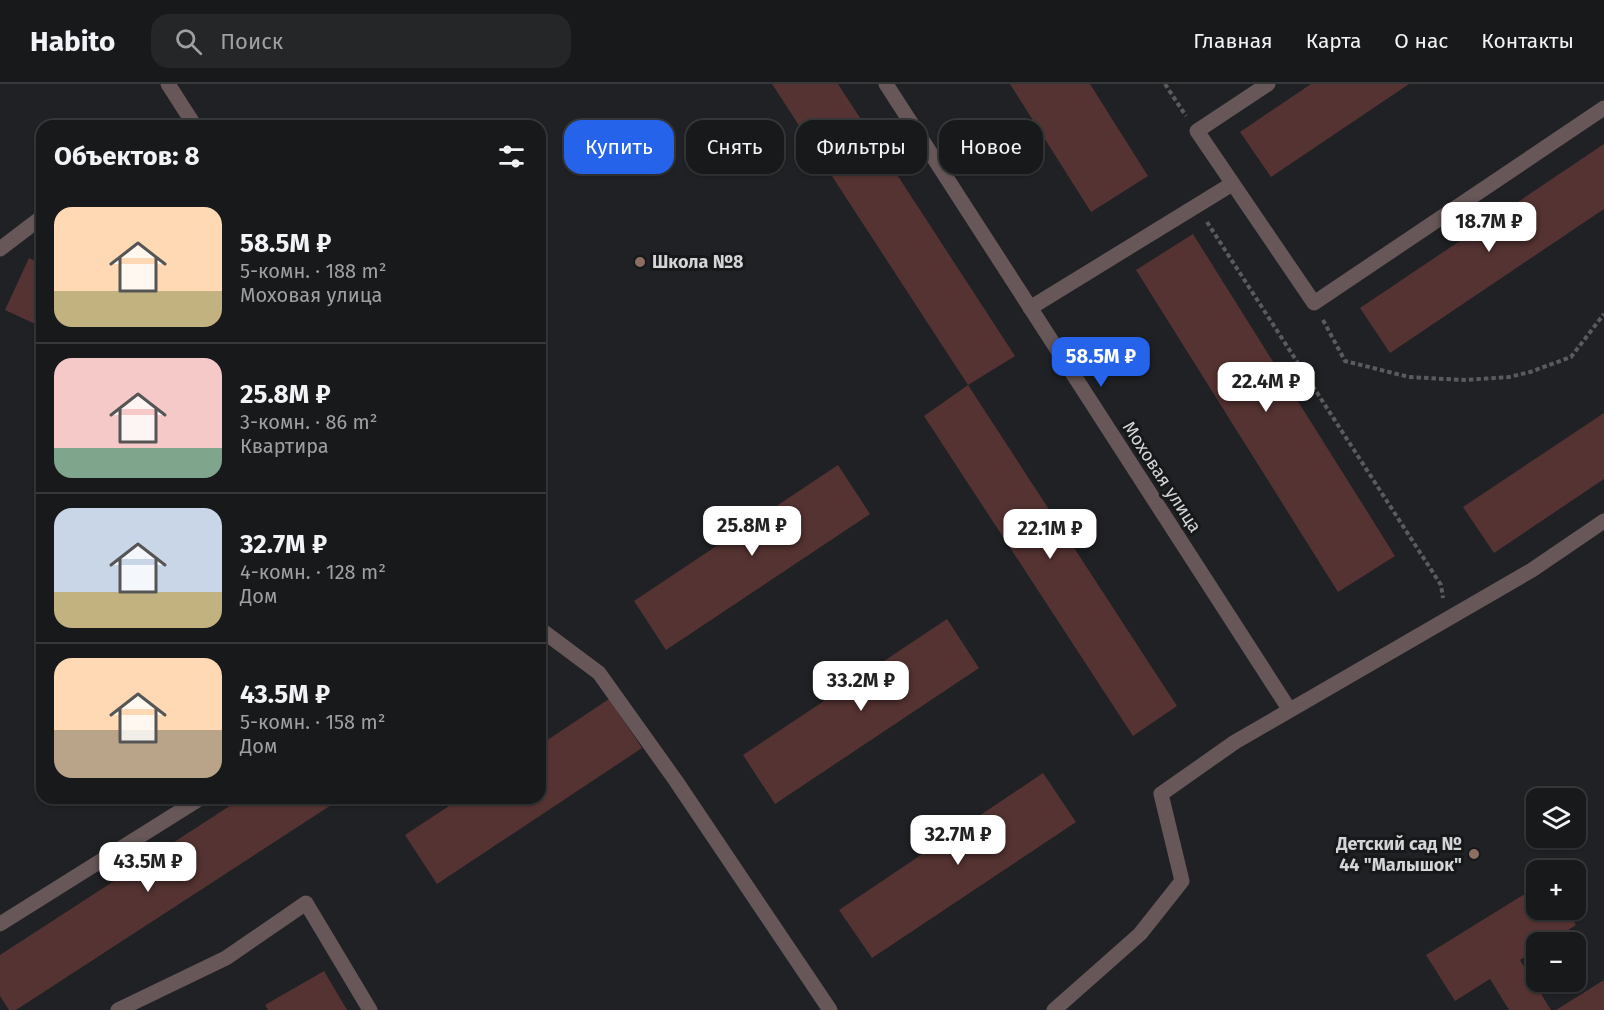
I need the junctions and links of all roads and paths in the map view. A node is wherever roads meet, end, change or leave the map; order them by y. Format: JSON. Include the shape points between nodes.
{"nodes":[{"id":1,"x":168,"y":84,"type":"edge"},
{"id":2,"x":886,"y":84,"type":"edge"},
{"id":3,"x":1165,"y":84,"type":"edge"},
{"id":4,"x":1268,"y":84,"type":"edge"},
{"id":5,"x":1604,"y":108,"type":"edge"},
{"id":6,"x":191,"y":120,"type":"edge"},
{"id":7,"x":1197,"y":131,"type":"junction"},
{"id":8,"x":1232,"y":184,"type":"junction"},
{"id":9,"x":1197,"y":206,"type":"junction"},
{"id":10,"x":36,"y":222,"type":"edge"},
{"id":11,"x":0,"y":249,"type":"edge"},
{"id":12,"x":1314,"y":303,"type":"junction"},
{"id":13,"x":1030,"y":308,"type":"junction"},
{"id":14,"x":1604,"y":314,"type":"edge"},
{"id":15,"x":1604,"y":521,"type":"edge"},
{"id":16,"x":1446,"y":620,"type":"junction"},
{"id":17,"x":546,"y":633,"type":"edge"},
{"id":18,"x":1289,"y":709,"type":"junction"},
{"id":19,"x":191,"y":804,"type":"edge"},
{"id":20,"x":0,"y":924,"type":"edge"},
{"id":21,"x":118,"y":1010,"type":"edge"},
{"id":22,"x":370,"y":1010,"type":"edge"},
{"id":23,"x":830,"y":1010,"type":"edge"},
{"id":24,"x":1054,"y":1010,"type":"edge"}],
"edges":[{"from":1,"to":6,"type":"street"},
{"from":2,"to":13,"type":"street","name":"Моховая улица"},
{"from":3,"to":7,"type":"path"},
{"from":4,"to":7,"type":"street"},
{"from":5,"to":12,"type":"street"},
{"from":7,"to":8,"type":"street"},
{"from":8,"to":9,"type":"street"},
{"from":8,"to":12,"type":"street"},
{"from":9,"to":13,"type":"street"},
{"from":9,"to":16,"type":"path","via":[[1441,585]]},
{"from":10,"to":11,"type":"street"},
{"from":12,"to":14,"type":"path","via":[[1345,361],[1409,377],[1464,380],[1519,375],[1571,357]]},
{"from":13,"to":18,"type":"street","name":"Моховая улица"},
{"from":15,"to":16,"type":"street","via":[[1532,570]]},
{"from":16,"to":18,"type":"street"},
{"from":17,"to":23,"type":"street","via":[[599,673]]},
{"from":18,"to":24,"type":"street","via":[[1161,794],[1182,881],[1140,934]]},
{"from":19,"to":20,"type":"street"},
{"from":21,"to":22,"type":"street","via":[[226,958],[306,903]]}]}
